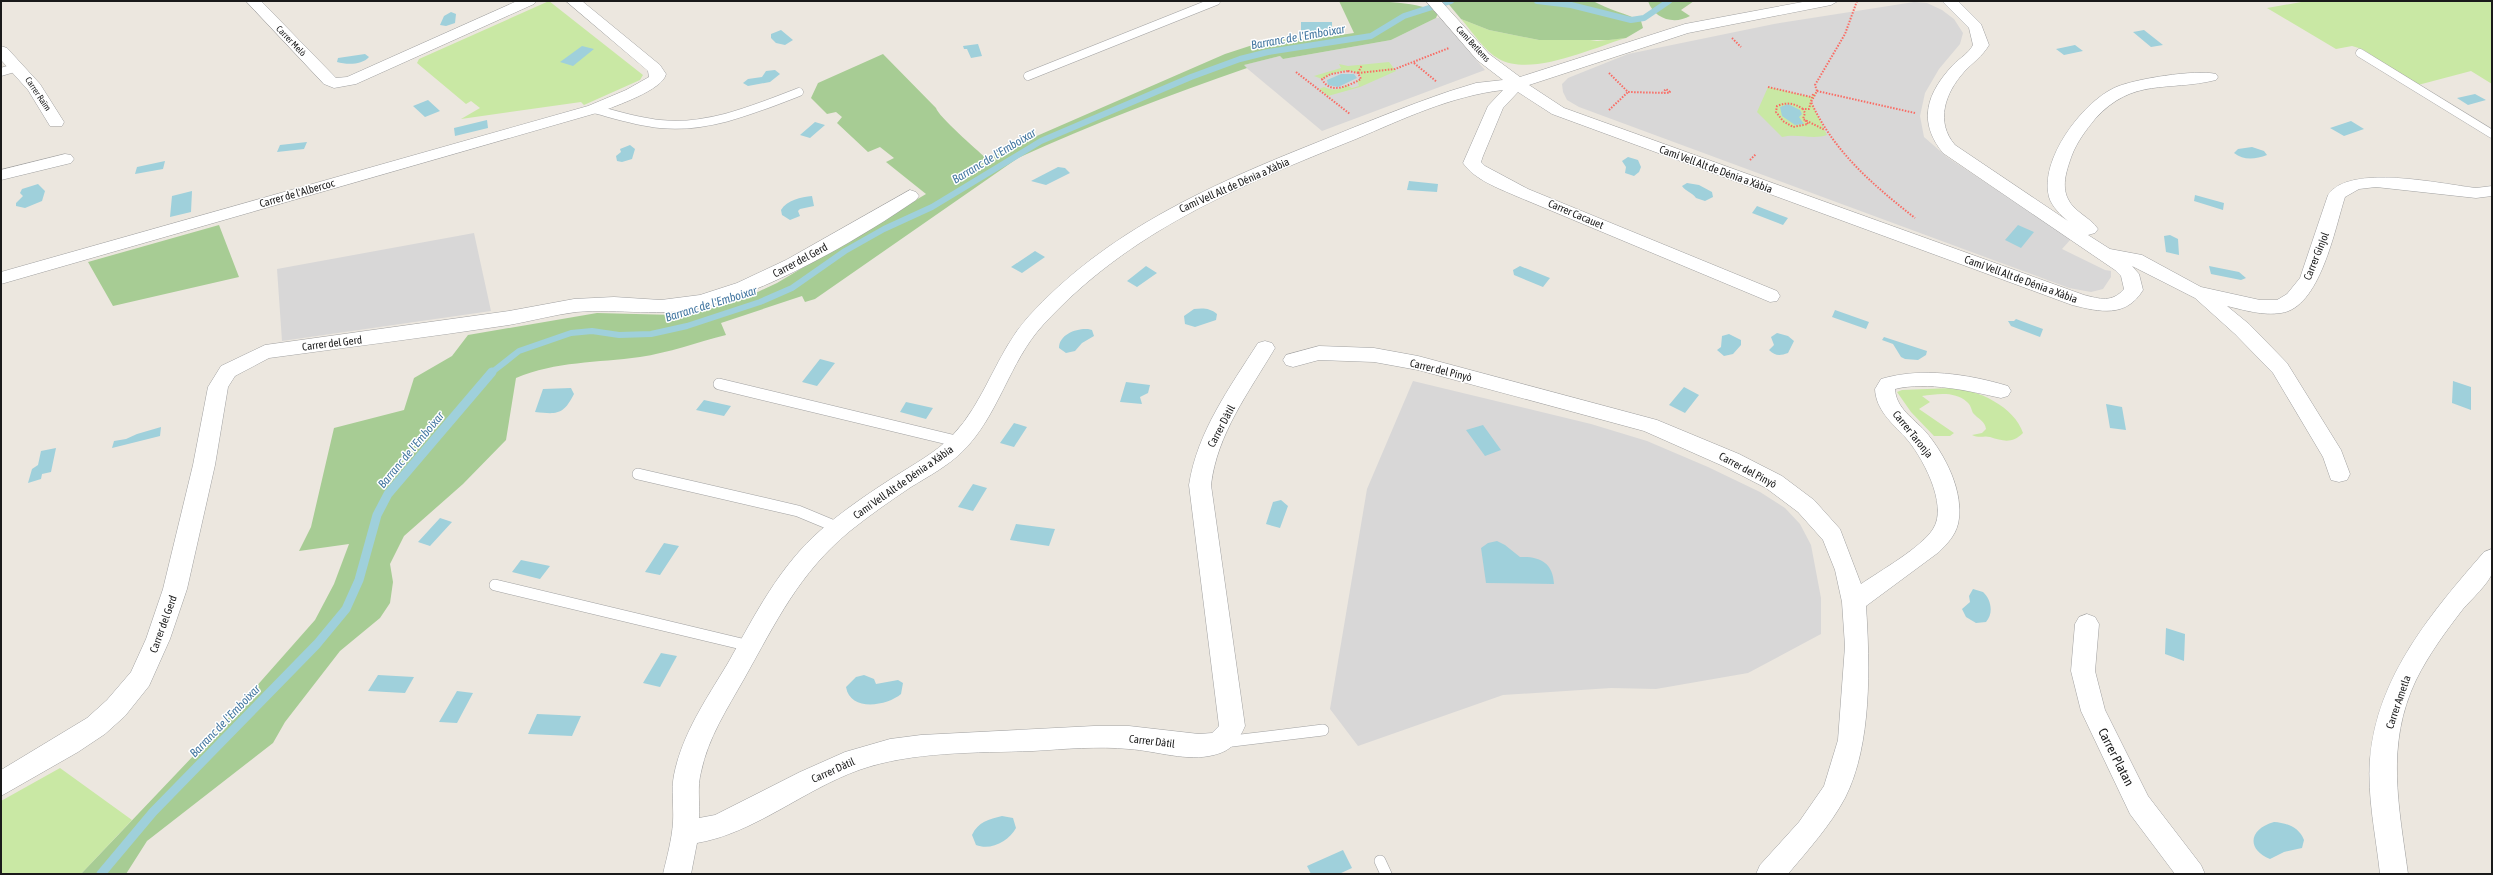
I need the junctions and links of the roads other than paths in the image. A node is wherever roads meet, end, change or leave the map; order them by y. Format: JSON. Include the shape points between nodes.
{"nodes":[{"id":1,"x":253,"y":1,"type":"edge"},
{"id":2,"x":529,"y":1,"type":"edge"},
{"id":3,"x":573,"y":1,"type":"edge"},
{"id":4,"x":1216,"y":1,"type":"edge"},
{"id":5,"x":1433,"y":1,"type":"edge"},
{"id":6,"x":1831,"y":1,"type":"edge"},
{"id":7,"x":1949,"y":1,"type":"edge"},
{"id":8,"x":1,"y":51,"type":"edge"},
{"id":9,"x":2360,"y":54,"type":"dead end"},
{"id":10,"x":18,"y":67,"type":"junction"},
{"id":11,"x":1,"y":72,"type":"edge"},
{"id":12,"x":1028,"y":76,"type":"dead end"},
{"id":13,"x":2210,"y":77,"type":"dead end"},
{"id":14,"x":1518,"y":83,"type":"junction"},
{"id":15,"x":798,"y":92,"type":"dead end"},
{"id":16,"x":594,"y":109,"type":"junction"},
{"id":17,"x":56,"y":122,"type":"dead end"},
{"id":18,"x":2492,"y":134,"type":"edge"},
{"id":19,"x":65,"y":159,"type":"dead end"},
{"id":20,"x":1,"y":175,"type":"edge"},
{"id":21,"x":2492,"y":191,"type":"edge"},
{"id":22,"x":910,"y":196,"type":"dead end"},
{"id":23,"x":2108,"y":256,"type":"junction"},
{"id":24,"x":1,"y":278,"type":"edge"},
{"id":25,"x":2195,"y":292,"type":"junction"},
{"id":26,"x":1770,"y":296,"type":"dead end"},
{"id":27,"x":1265,"y":348,"type":"dead end"},
{"id":28,"x":1293,"y":360,"type":"dead end"},
{"id":29,"x":718,"y":384,"type":"dead end"},
{"id":30,"x":2001,"y":391,"type":"dead end"},
{"id":31,"x":960,"y":442,"type":"junction"},
{"id":32,"x":638,"y":474,"type":"dead end"},
{"id":33,"x":2339,"y":474,"type":"dead end"},
{"id":34,"x":839,"y":528,"type":"junction"},
{"id":35,"x":2492,"y":558,"type":"edge"},
{"id":36,"x":495,"y":585,"type":"dead end"},
{"id":37,"x":1854,"y":602,"type":"junction"},
{"id":38,"x":2087,"y":624,"type":"dead end"},
{"id":39,"x":750,"y":646,"type":"junction"},
{"id":40,"x":1323,"y":730,"type":"dead end"},
{"id":41,"x":1222,"y":742,"type":"junction"},
{"id":42,"x":1,"y":784,"type":"edge"},
{"id":43,"x":685,"y":833,"type":"junction"},
{"id":44,"x":1380,"y":862,"type":"dead end"},
{"id":45,"x":677,"y":874,"type":"edge"},
{"id":46,"x":1386,"y":874,"type":"edge"},
{"id":47,"x":1770,"y":874,"type":"edge"},
{"id":48,"x":2191,"y":874,"type":"edge"},
{"id":49,"x":2394,"y":874,"type":"edge"}],
"edges":[{"from":1,"to":2,"type":"street","name":"Carrer Melò","via":[[334,83],[350,81]]},
{"from":3,"to":16,"type":"street","name":"Carrer de l'Albercoc","via":[[658,74],[657,79],[649,85]]},
{"from":4,"to":12,"type":"lane"},
{"from":5,"to":14,"type":"street","name":"Camí Betlems","via":[[1450,17],[1483,57]]},
{"from":6,"to":14,"type":"street","name":"Camí Vell Alt de Dénia a Xàbia","via":[[1685,29]]},
{"from":7,"to":23,"type":"street","name":"Camí Vell Alt de Dénia a Xàbia","via":[[1976,26],[1981,45],[1977,53],[1947,82],[1940,95],[1935,118],[1938,136],[1949,149]]},
{"from":8,"to":10,"type":"street","name":"Carrer Raïm"},
{"from":9,"to":18,"type":"lane"},
{"from":10,"to":11,"type":"lane","name":"Carrer Raïm"},
{"from":10,"to":17,"type":"street","name":"Carrer Raïm","via":[[34,86]]},
{"from":13,"to":23,"type":"street","via":[[2130,88],[2109,97],[2093,110],[2070,141],[2058,169],[2057,196],[2067,210],[2108,246]]},
{"from":14,"to":23,"type":"street","name":"Camí Vell Alt de Dénia a Xàbia","via":[[1558,111],[1592,125],[2079,300],[2112,307],[2122,303],[2134,290],[2133,282],[2122,266]]},
{"from":14,"to":26,"type":"street","name":"Carrer Cacauet","via":[[1496,106],[1474,156],[1472,163],[1475,166],[1487,175],[1536,197]]},
{"from":14,"to":31,"type":"street","name":"Camí Vell Alt de Dénia a Xàbia","via":[[1476,88],[1452,95],[1208,194],[1162,218],[1078,277],[1032,325],[1016,349],[981,415]]},
{"from":15,"to":16,"type":"lane","via":[[761,107],[684,124],[649,122]]},
{"from":16,"to":24,"type":"street","name":"Carrer de l'Albercoc"},
{"from":19,"to":20,"type":"street"},
{"from":21,"to":25,"type":"street","name":"Carrer Ginjol","via":[[2476,194],[2376,182],[2353,184],[2337,195],[2309,279],[2288,304],[2281,307],[2260,307]]},
{"from":22,"to":42,"type":"street","name":"Carrer del Gerd","via":[[884,214],[794,264],[744,287],[702,301],[661,307],[614,303],[581,305],[509,318],[265,352],[228,371],[218,387],[204,465],[176,589],[140,679],[116,708],[96,726]]},
{"from":23,"to":25,"type":"street","name":"Carrer Ginjol","via":[[2135,259]]},
{"from":25,"to":33,"type":"street","via":[[2231,318],[2280,368],[2333,456]]},
{"from":27,"to":41,"type":"street","name":"Carrer Dàtil","via":[[1219,428],[1204,458],[1201,472],[1200,485],[1232,726]]},
{"from":28,"to":37,"type":"street","name":"Carrer del Pinyò","via":[[1319,353],[1347,353],[1418,363],[1650,425],[1692,442],[1774,482],[1806,506],[1832,535],[1846,570]]},
{"from":29,"to":31,"type":"lane"},
{"from":30,"to":37,"type":"street","name":"Carrer Taronja","via":[[1966,383],[1904,381],[1888,384],[1885,389],[1886,400],[1934,460],[1943,488],[1948,520],[1941,536],[1931,546]]},
{"from":31,"to":34,"type":"street","name":"Camí Vell Alt de Dénia a Xàbia","via":[[941,458],[875,500]]},
{"from":32,"to":34,"type":"lane","via":[[798,512]]},
{"from":34,"to":39,"type":"street","name":"Camí Vell Alt de Dénia a Xàbia","via":[[816,548],[791,577],[776,598]]},
{"from":35,"to":49,"type":"street","name":"Carrer Ametla","via":[[2432,631],[2415,656],[2389,721],[2383,761]]},
{"from":36,"to":39,"type":"lane"},
{"from":37,"to":47,"type":"street","name":"Carrer del Pinyò","via":[[1857,646],[1851,740],[1834,791],[1808,831]]},
{"from":38,"to":48,"type":"street","name":"Carrer Platan","via":[[2083,671],[2093,711],[2139,805]]},
{"from":39,"to":43,"type":"street","name":"Camí Vell Alt de Dénia a Xàbia","via":[[702,734],[690,766],[686,791]]},
{"from":40,"to":41,"type":"lane"},
{"from":41,"to":43,"type":"street","name":"Carrer Dàtil","via":[[1187,745],[1119,737],[921,746],[890,750],[854,760],[822,774],[719,827]]},
{"from":43,"to":45,"type":"street","name":"Camí Vell Alt de Dénia a Xàbia"},
{"from":44,"to":46,"type":"lane"}]}
